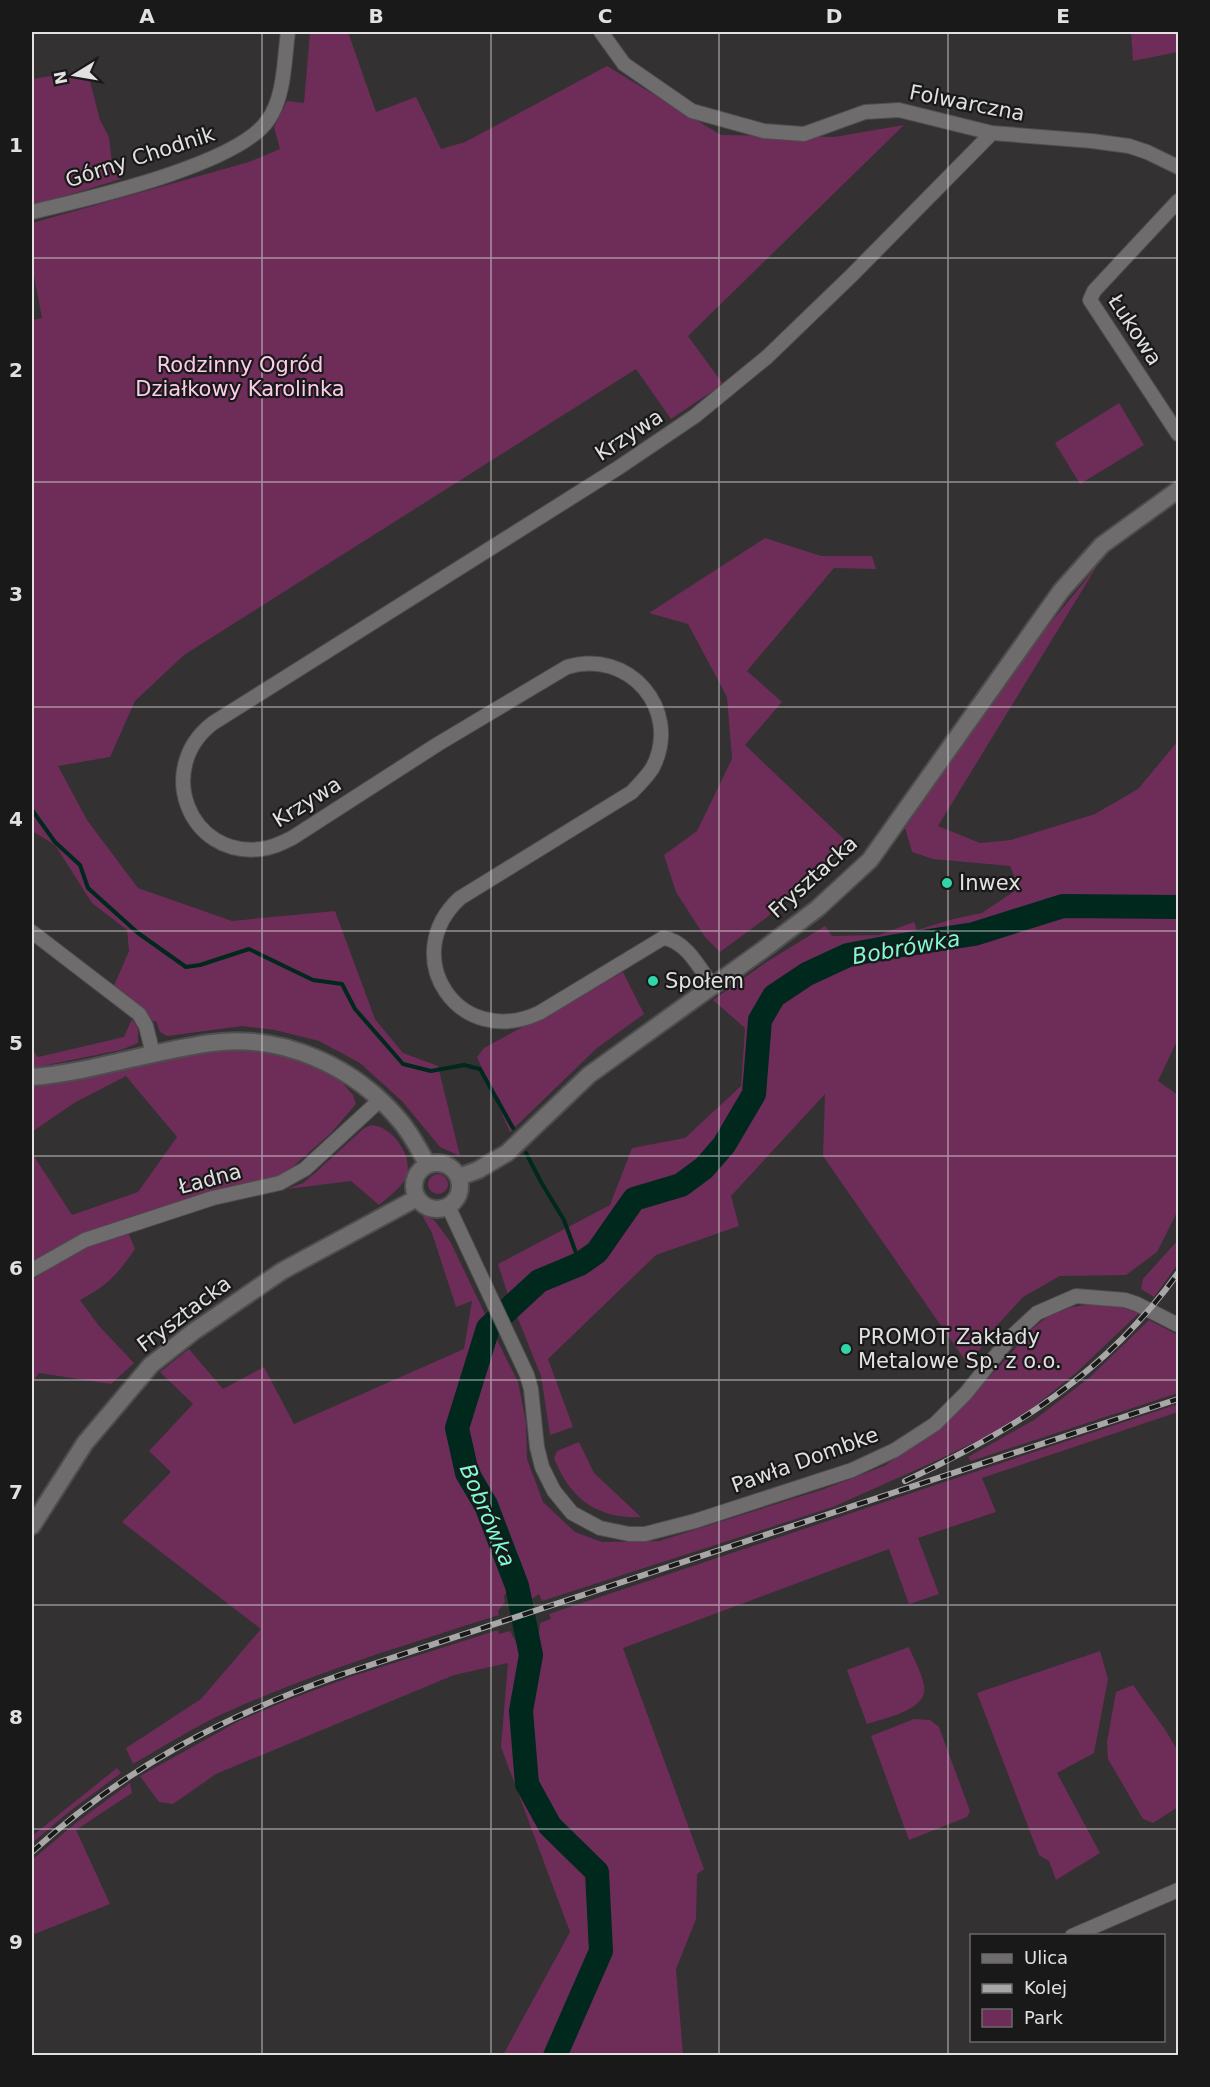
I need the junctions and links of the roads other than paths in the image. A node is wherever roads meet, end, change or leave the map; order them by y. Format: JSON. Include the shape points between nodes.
{"nodes":[{"id":1,"x":288,"y":32,"type":"edge"},
{"id":2,"x":601,"y":32,"type":"edge"},
{"id":3,"x":992,"y":133,"type":"junction"},
{"id":4,"x":1179,"y":167,"type":"edge"},
{"id":5,"x":1179,"y":201,"type":"edge"},
{"id":6,"x":32,"y":212,"type":"edge"},
{"id":7,"x":1179,"y":434,"type":"edge"},
{"id":8,"x":1179,"y":490,"type":"edge"},
{"id":9,"x":32,"y":932,"type":"edge"},
{"id":10,"x":713,"y":987,"type":"junction"},
{"id":11,"x":153,"y":1054,"type":"junction"},
{"id":12,"x":32,"y":1077,"type":"edge"},
{"id":13,"x":381,"y":1100,"type":"junction"},
{"id":14,"x":428,"y":1165,"type":"junction"},
{"id":15,"x":459,"y":1178,"type":"junction"},
{"id":16,"x":417,"y":1198,"type":"junction"},
{"id":17,"x":448,"y":1206,"type":"junction"},
{"id":18,"x":32,"y":1270,"type":"edge"},
{"id":19,"x":1179,"y":1325,"type":"edge"},
{"id":20,"x":32,"y":1526,"type":"edge"},
{"id":21,"x":1179,"y":1890,"type":"edge"},
{"id":22,"x":1074,"y":1934,"type":"edge"}],
"edges":[{"from":1,"to":6,"type":"street","name":"Górny Chodnik","via":[[274,111],[263,128],[248,140],[213,158],[140,183]]},
{"from":2,"to":3,"type":"street","name":"Folwarczna","via":[[624,64],[692,111],[764,131],[804,134],[865,112],[899,110]]},
{"from":3,"to":4,"type":"street","name":"Folwarczna","via":[[1130,146]]},
{"from":3,"to":10,"type":"street","name":"Krzywa","via":[[767,357],[695,416],[213,723],[196,738],[186,758],[184,793],[199,825],[216,840],[235,848],[269,848],[292,838],[557,672],[589,663],[620,669],[645,689],[659,716],[661,738],[652,769],[632,792],[460,898],[443,918],[437,933],[437,974],[450,998],[471,1014],[488,1021],[516,1022],[539,1013],[663,938],[675,940]]},
{"from":5,"to":7,"type":"street","name":"Łukowa","via":[[1094,291],[1090,300]]},
{"from":8,"to":10,"type":"street","name":"Frysztacka","via":[[1102,545],[1061,591],[870,860],[818,908]]},
{"from":9,"to":11,"type":"street","via":[[139,1014]]},
{"from":10,"to":15,"type":"street","name":"Frysztacka","via":[[589,1075],[507,1153]]},
{"from":11,"to":12,"type":"street"},
{"from":11,"to":13,"type":"street","via":[[212,1042],[272,1045],[325,1061]]},
{"from":13,"to":14,"type":"street"},
{"from":13,"to":18,"type":"street","name":"Ładna","via":[[305,1169],[280,1183],[213,1198],[85,1240]]},
{"from":14,"to":15,"type":"street","via":[[442,1163]]},
{"from":14,"to":16,"type":"street","via":[[416,1175]]},
{"from":15,"to":17,"type":"street","via":[[458,1197]]},
{"from":16,"to":17,"type":"street","via":[[435,1209]]},
{"from":16,"to":20,"type":"street","name":"Frysztacka","via":[[282,1271],[151,1365],[85,1443]]},
{"from":17,"to":19,"type":"street","name":"Pawła Dombke","via":[[527,1375],[537,1447],[554,1491],[572,1513],[600,1528],[628,1534],[645,1534],[695,1521],[852,1470],[895,1450],[935,1424],[1037,1313],[1076,1296],[1125,1300]]},
{"from":21,"to":22,"type":"street"}]}
